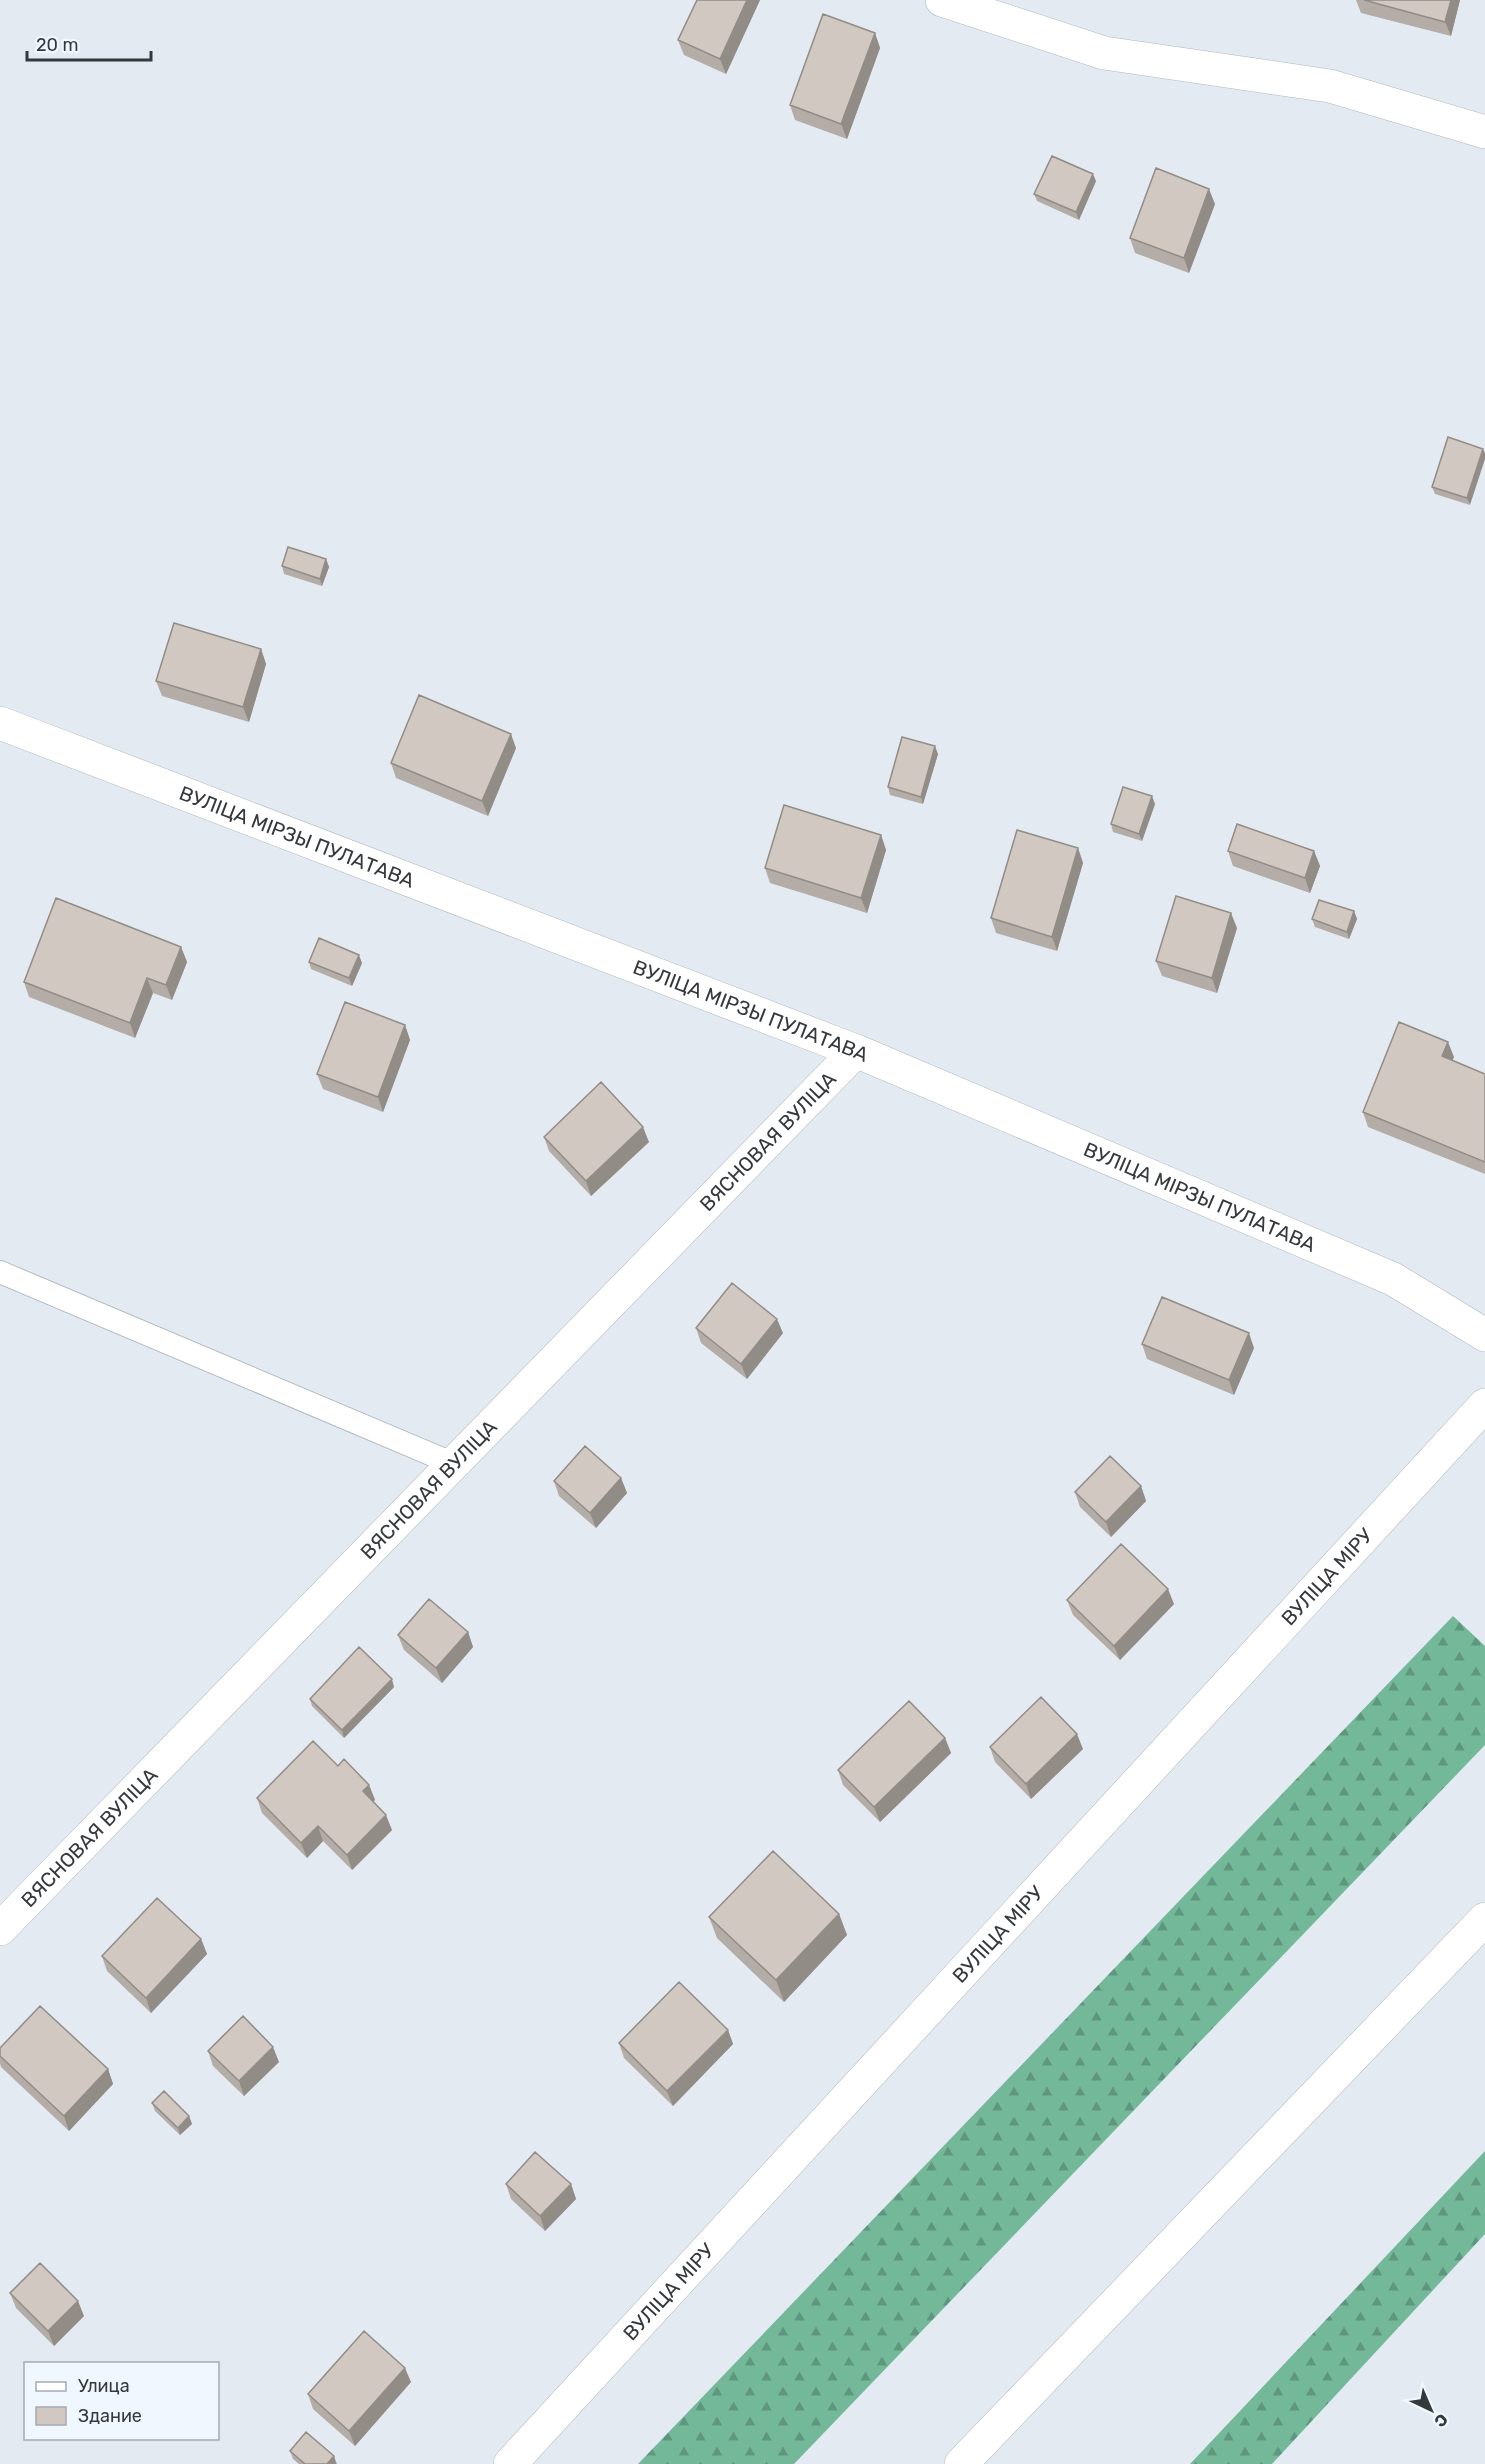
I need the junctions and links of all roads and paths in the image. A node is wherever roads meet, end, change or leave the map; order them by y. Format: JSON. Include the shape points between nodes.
{"nodes":[{"id":1,"x":942,"y":0,"type":"edge"},
{"id":2,"x":1485,"y":132,"type":"edge"},
{"id":3,"x":0,"y":723,"type":"edge"},
{"id":4,"x":856,"y":1051,"type":"junction"},
{"id":5,"x":0,"y":1272,"type":"edge"},
{"id":6,"x":1485,"y":1335,"type":"edge"},
{"id":7,"x":1485,"y":1405,"type":"edge"},
{"id":8,"x":454,"y":1464,"type":"junction"},
{"id":9,"x":1485,"y":1919,"type":"edge"},
{"id":10,"x":0,"y":1929,"type":"edge"},
{"id":11,"x":510,"y":2464,"type":"edge"},
{"id":12,"x":961,"y":2464,"type":"edge"}],
"edges":[{"from":1,"to":2,"type":"street","via":[[1104,53],[1330,86]]},
{"from":3,"to":4,"type":"street","name":"ВУЛІЦА МІРЗЫ ПУЛАТАВА"},
{"from":4,"to":6,"type":"street","name":"ВУЛІЦА МІРЗЫ ПУЛАТАВА","via":[[1393,1279]]},
{"from":4,"to":8,"type":"street","name":"ВЯСНОВАЯ ВУЛІЦА"},
{"from":5,"to":8,"type":"lane"},
{"from":7,"to":11,"type":"street","name":"ВУЛІЦА МІРУ"},
{"from":8,"to":10,"type":"street","name":"ВЯСНОВАЯ ВУЛІЦА"},
{"from":9,"to":12,"type":"street"}]}
